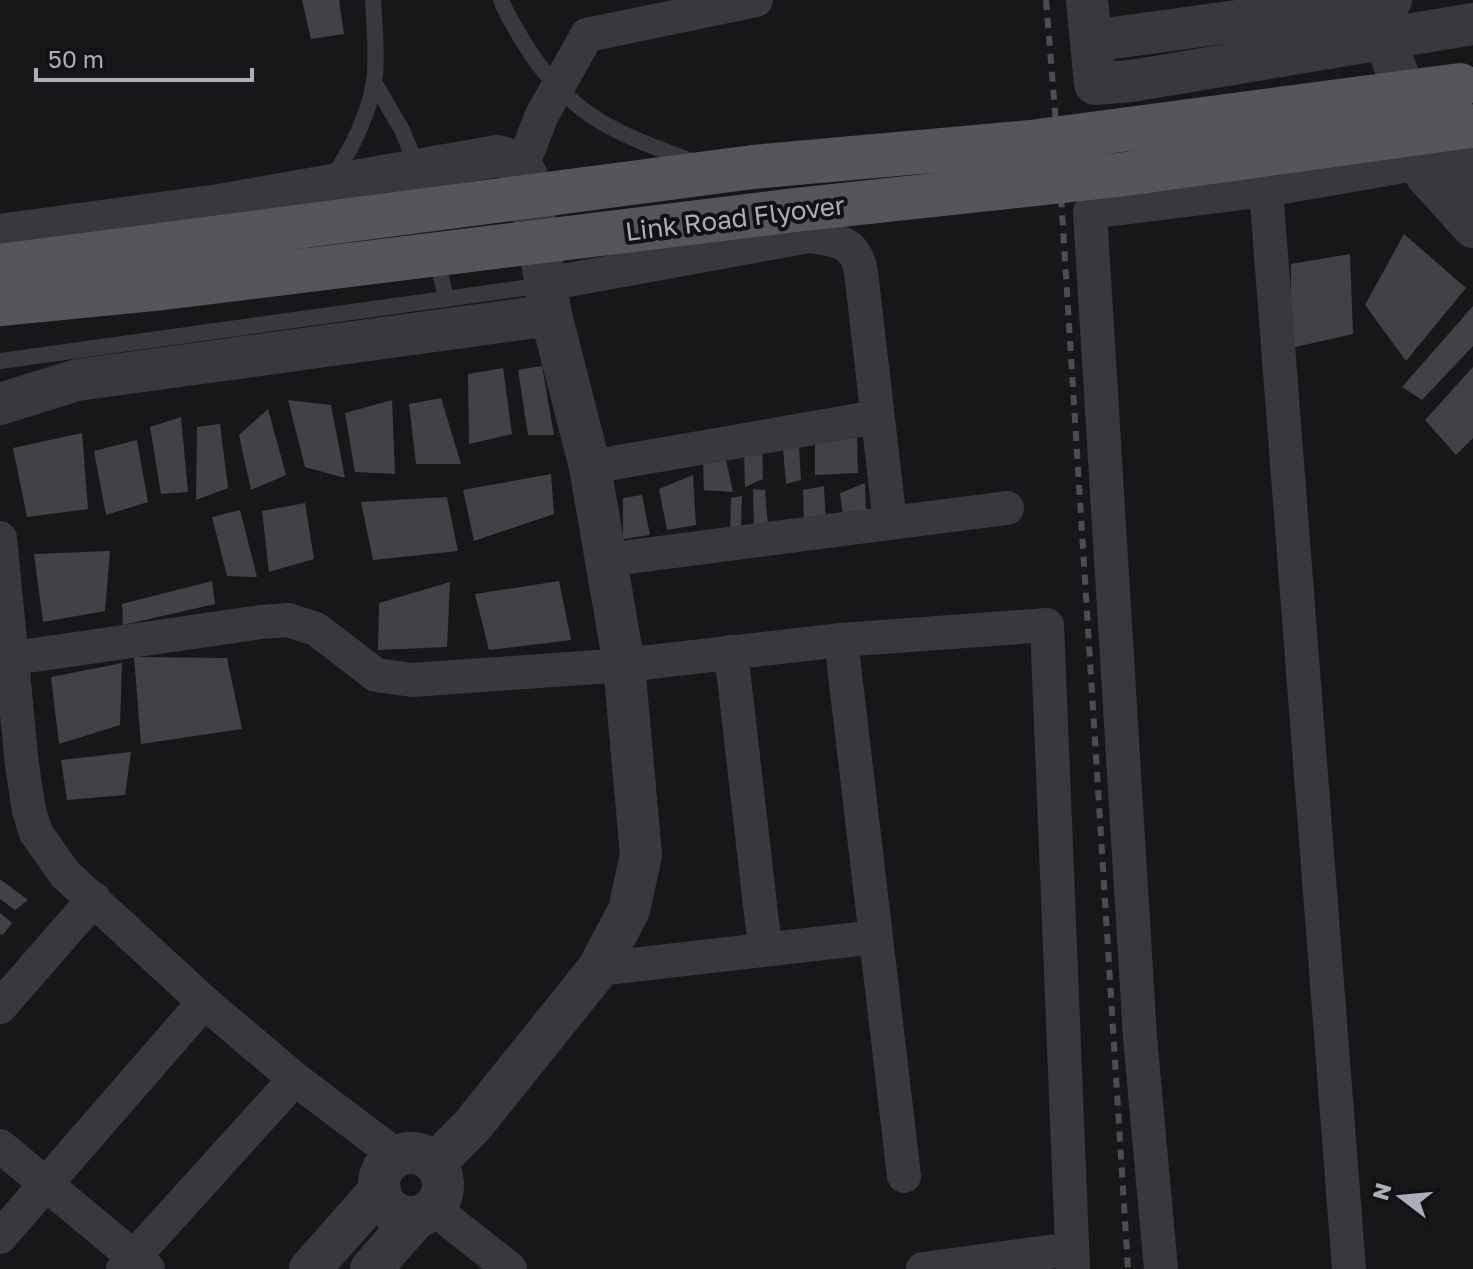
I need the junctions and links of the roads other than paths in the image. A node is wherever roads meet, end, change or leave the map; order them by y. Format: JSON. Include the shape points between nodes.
{"nodes":[{"id":1,"x":373,"y":0,"type":"edge"},
{"id":2,"x":501,"y":0,"type":"edge"},
{"id":3,"x":756,"y":0,"type":"edge"},
{"id":4,"x":1087,"y":0,"type":"edge"},
{"id":5,"x":1380,"y":10,"type":"edge"},
{"id":6,"x":1473,"y":24,"type":"edge"},
{"id":7,"x":1091,"y":41,"type":"junction"},
{"id":8,"x":374,"y":82,"type":"junction"},
{"id":9,"x":1095,"y":84,"type":"junction"},
{"id":10,"x":1447,"y":136,"type":"edge"},
{"id":11,"x":522,"y":166,"type":"junction"},
{"id":12,"x":717,"y":171,"type":"junction"},
{"id":13,"x":421,"y":182,"type":"junction"},
{"id":14,"x":328,"y":184,"type":"junction"},
{"id":15,"x":1473,"y":189,"type":"edge"},
{"id":16,"x":1266,"y":190,"type":"junction"},
{"id":17,"x":1090,"y":212,"type":"junction"},
{"id":18,"x":1473,"y":227,"type":"edge"},
{"id":19,"x":0,"y":235,"type":"edge"},
{"id":20,"x":0,"y":266,"type":"edge"},
{"id":21,"x":446,"y":299,"type":"junction"},
{"id":22,"x":548,"y":300,"type":"junction"},
{"id":23,"x":0,"y":304,"type":"edge"},
{"id":24,"x":0,"y":361,"type":"edge"},
{"id":25,"x":0,"y":404,"type":"edge"},
{"id":26,"x":877,"y":417,"type":"junction"},
{"id":27,"x":590,"y":467,"type":"junction"},
{"id":28,"x":1007,"y":508,"type":"dead end"},
{"id":29,"x":890,"y":523,"type":"junction"},
{"id":30,"x":0,"y":538,"type":"edge"},
{"id":31,"x":606,"y":560,"type":"junction"},
{"id":32,"x":841,"y":640,"type":"junction"},
{"id":33,"x":731,"y":652,"type":"junction"},
{"id":34,"x":14,"y":658,"type":"junction"},
{"id":35,"x":624,"y":665,"type":"junction"},
{"id":36,"x":14,"y":817,"type":"edge"},
{"id":37,"x":94,"y":899,"type":"junction"},
{"id":38,"x":876,"y":937,"type":"junction"},
{"id":39,"x":765,"y":948,"type":"junction"},
{"id":40,"x":598,"y":969,"type":"junction"},
{"id":41,"x":204,"y":1002,"type":"junction"},
{"id":42,"x":0,"y":1007,"type":"edge"},
{"id":43,"x":295,"y":1079,"type":"junction"},
{"id":44,"x":0,"y":1146,"type":"edge"},
{"id":45,"x":404,"y":1170,"type":"junction"},
{"id":46,"x":904,"y":1176,"type":"dead end"},
{"id":47,"x":45,"y":1184,"type":"junction"},
{"id":48,"x":425,"y":1213,"type":"junction"},
{"id":49,"x":0,"y":1237,"type":"edge"},
{"id":50,"x":1072,"y":1259,"type":"edge"},
{"id":51,"x":135,"y":1265,"type":"edge"},
{"id":52,"x":310,"y":1269,"type":"edge"},
{"id":53,"x":371,"y":1269,"type":"edge"},
{"id":54,"x":510,"y":1269,"type":"edge"},
{"id":55,"x":923,"y":1269,"type":"edge"},
{"id":56,"x":1161,"y":1269,"type":"edge"},
{"id":57,"x":1349,"y":1269,"type":"edge"}],
"edges":[{"from":1,"to":8,"type":"lane"},
{"from":2,"to":12,"type":"lane","bridge":true,"via":[[545,76],[587,115]]},
{"from":3,"to":11,"type":"street","via":[[587,35],[542,115]]},
{"from":4,"to":7,"type":"street"},
{"from":5,"to":6,"type":"street"},
{"from":5,"to":7,"type":"street"},
{"from":5,"to":9,"type":"street","via":[[1131,81]]},
{"from":5,"to":10,"type":"street"},
{"from":7,"to":9,"type":"street"},
{"from":8,"to":13,"type":"lane","via":[[402,130]]},
{"from":8,"to":14,"type":"lane","via":[[358,132]]},
{"from":9,"to":17,"type":"street","via":[[1087,96]]},
{"from":10,"to":12,"type":"main road","name":"Link Road Flyover","bridge":true,"via":[[1031,142]]},
{"from":10,"to":15,"type":"street"},
{"from":10,"to":16,"type":"street"},
{"from":10,"to":18,"type":"street"},
{"from":10,"to":23,"type":"main road","name":"Link Road Flyover","bridge":true},
{"from":11,"to":13,"type":"street","via":[[497,156]]},
{"from":11,"to":22,"type":"street"},
{"from":12,"to":20,"type":"main road","name":"Link Road Flyover","bridge":true},
{"from":13,"to":14,"type":"street"},
{"from":13,"to":21,"type":"lane"},
{"from":14,"to":19,"type":"street","via":[[219,205]]},
{"from":16,"to":17,"type":"street"},
{"from":16,"to":57,"type":"street"},
{"from":17,"to":56,"type":"street","via":[[1140,1037]]},
{"from":21,"to":22,"type":"lane"},
{"from":21,"to":24,"type":"lane"},
{"from":22,"to":25,"type":"street","via":[[77,380]]},
{"from":22,"to":26,"type":"street","via":[[809,236],[834,240],[858,257]]},
{"from":22,"to":27,"type":"street"},
{"from":26,"to":27,"type":"street"},
{"from":26,"to":29,"type":"street"},
{"from":27,"to":31,"type":"street"},
{"from":28,"to":29,"type":"street"},
{"from":29,"to":31,"type":"street"},
{"from":30,"to":34,"type":"street"},
{"from":31,"to":35,"type":"street"},
{"from":32,"to":33,"type":"street"},
{"from":32,"to":38,"type":"street"},
{"from":32,"to":50,"type":"street","via":[[1047,625]]},
{"from":33,"to":35,"type":"street"},
{"from":33,"to":39,"type":"street"},
{"from":34,"to":35,"type":"street","via":[[288,620],[316,629],[376,675],[396,679]]},
{"from":34,"to":36,"type":"street","via":[[22,765]]},
{"from":35,"to":40,"type":"street","via":[[641,855],[629,910]]},
{"from":36,"to":37,"type":"street","via":[[36,833],[65,874]]},
{"from":37,"to":41,"type":"street"},
{"from":37,"to":42,"type":"street"},
{"from":38,"to":39,"type":"street"},
{"from":38,"to":46,"type":"street"},
{"from":39,"to":40,"type":"street"},
{"from":40,"to":45,"type":"street","via":[[472,1126]]},
{"from":41,"to":43,"type":"street"},
{"from":41,"to":47,"type":"street"},
{"from":43,"to":45,"type":"street"},
{"from":43,"to":51,"type":"street"},
{"from":44,"to":47,"type":"street"},
{"from":45,"to":48,"type":"street","via":[[388,1208],[396,1214]]},
{"from":45,"to":48,"type":"street","via":[[441,1171],[443,1191]]},
{"from":45,"to":52,"type":"street"},
{"from":47,"to":49,"type":"street"},
{"from":47,"to":51,"type":"street"},
{"from":48,"to":53,"type":"street"},
{"from":48,"to":54,"type":"street"},
{"from":50,"to":55,"type":"street"}]}
